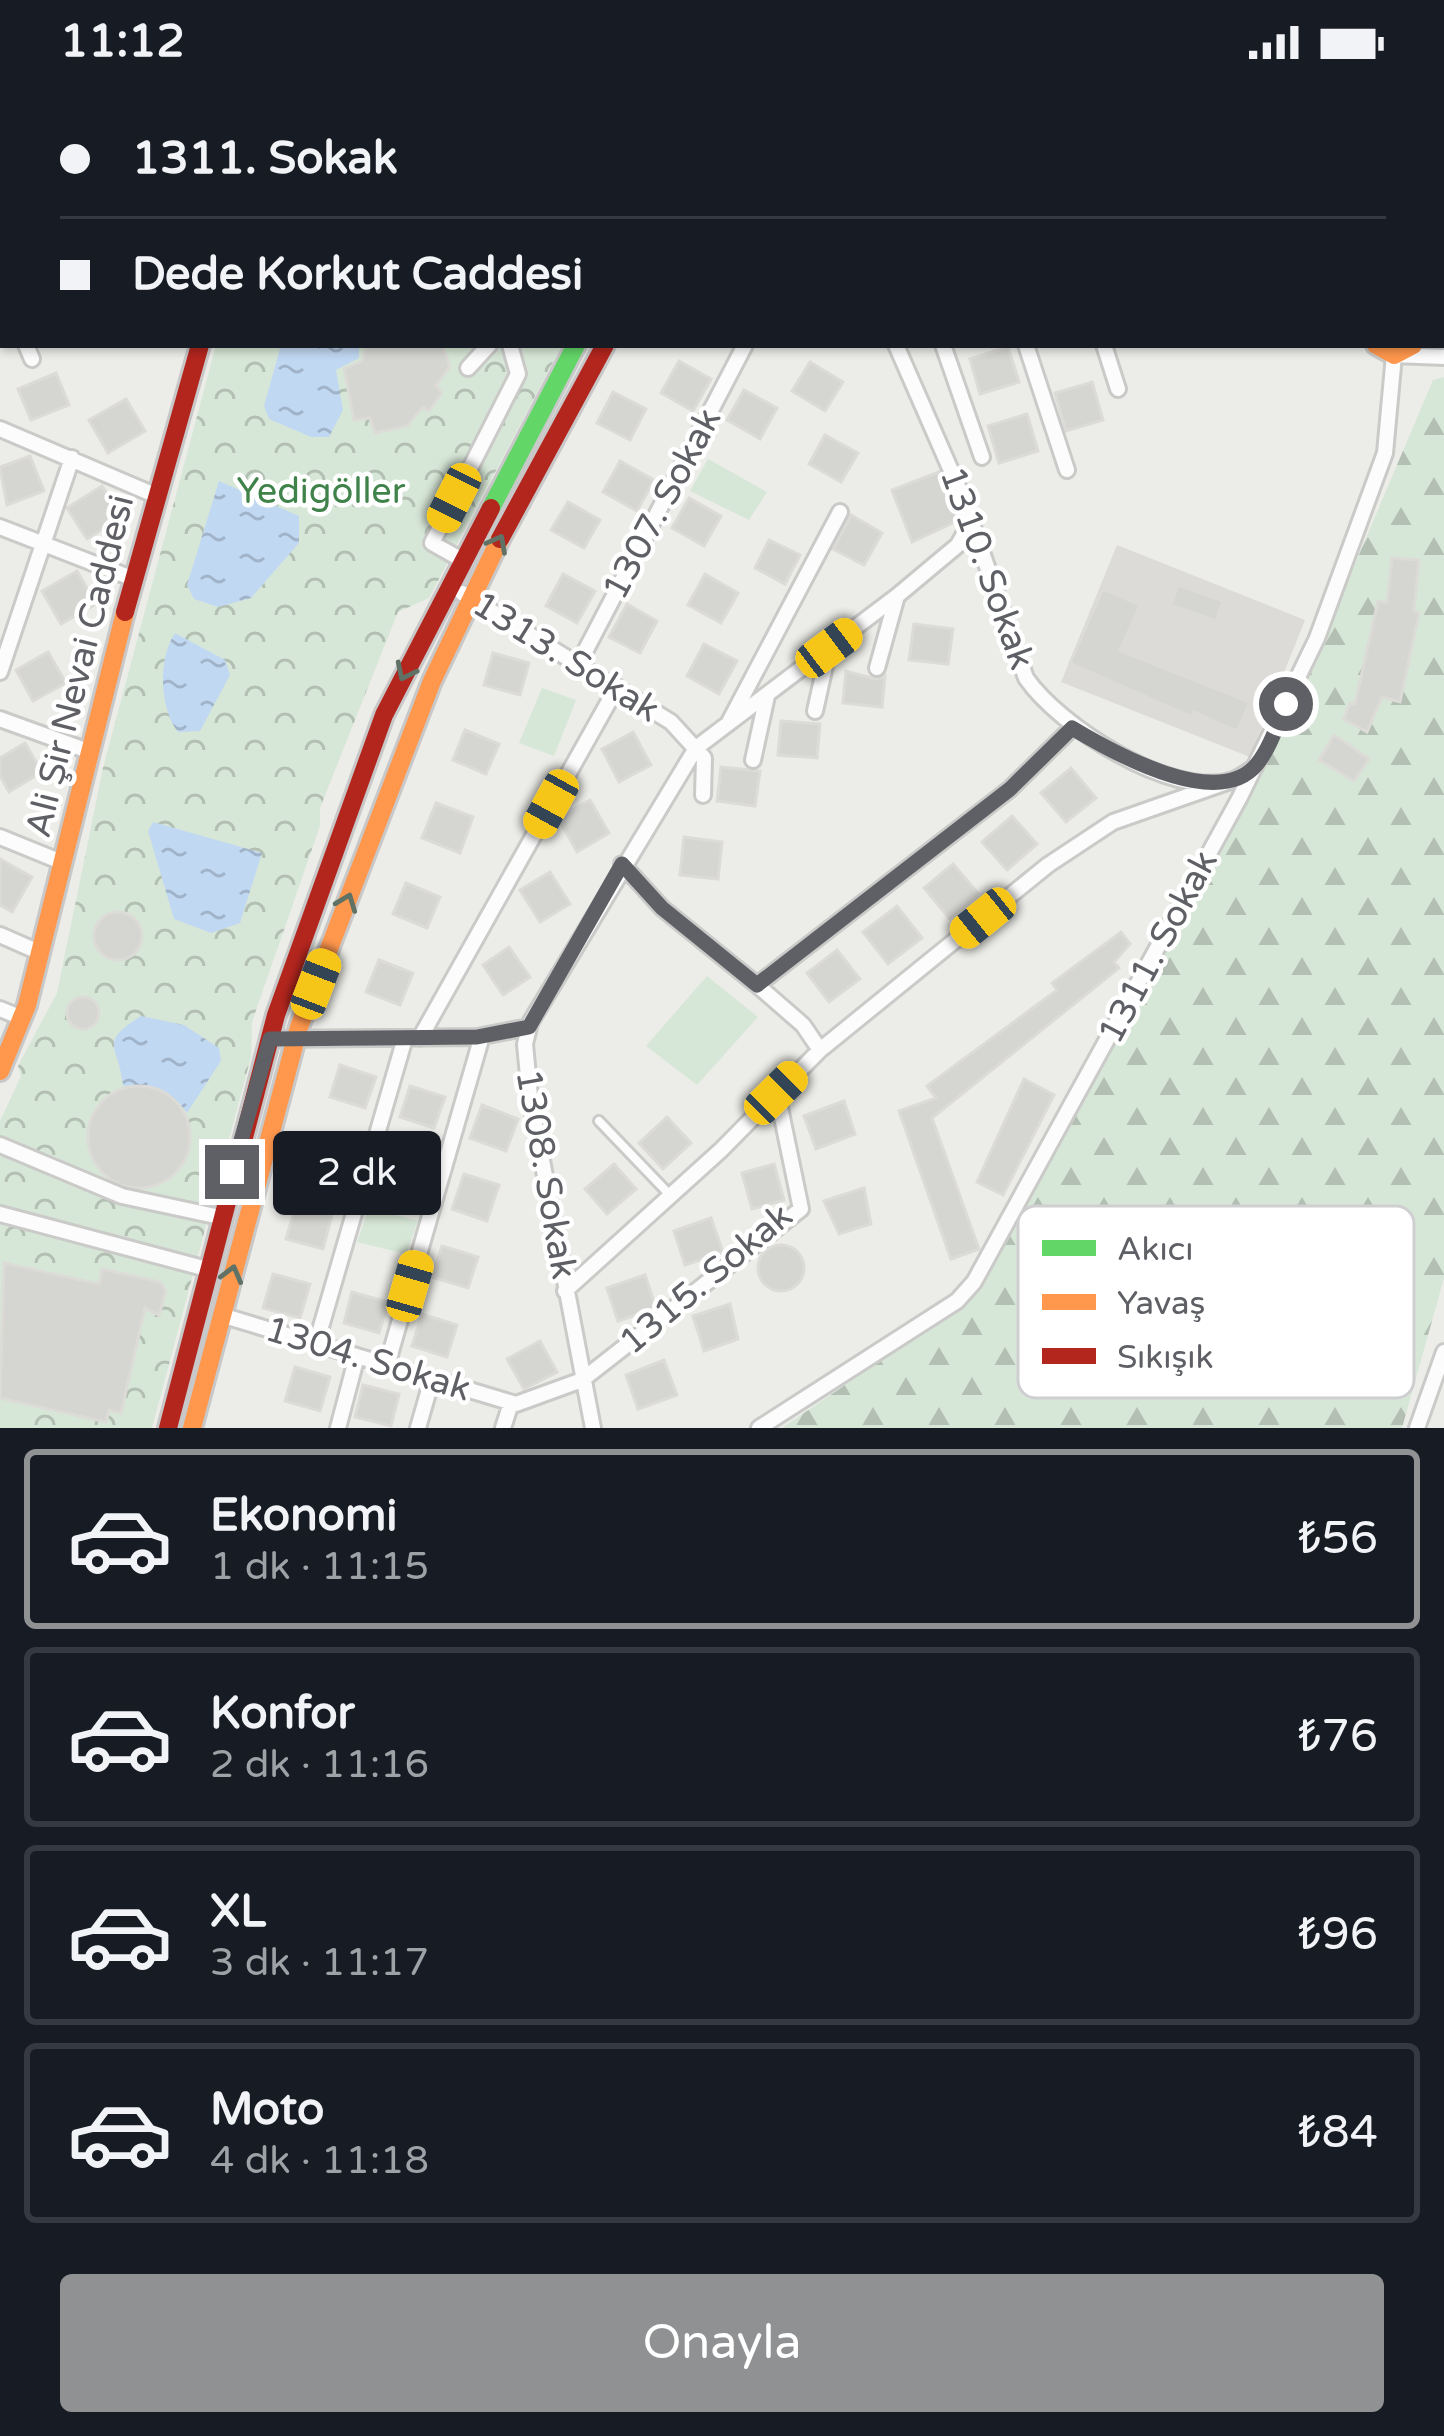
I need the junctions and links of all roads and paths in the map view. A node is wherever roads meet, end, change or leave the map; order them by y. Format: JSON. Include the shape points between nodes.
{"nodes":[{"id":1,"x":199,"y":348,"type":"edge"},
{"id":2,"x":486,"y":348,"type":"edge"},
{"id":3,"x":511,"y":348,"type":"edge"},
{"id":4,"x":574,"y":348,"type":"edge"},
{"id":5,"x":603,"y":348,"type":"edge"},
{"id":6,"x":743,"y":348,"type":"edge"},
{"id":7,"x":897,"y":348,"type":"edge"},
{"id":8,"x":944,"y":348,"type":"edge"},
{"id":9,"x":1027,"y":348,"type":"edge"},
{"id":10,"x":1105,"y":348,"type":"edge"},
{"id":11,"x":1385,"y":350,"type":"edge"},
{"id":12,"x":1444,"y":357,"type":"edge"},
{"id":13,"x":468,"y":368,"type":"dead end"},
{"id":14,"x":1118,"y":389,"type":"dead end"},
{"id":15,"x":0,"y":428,"type":"edge"},
{"id":16,"x":982,"y":457,"type":"dead end"},
{"id":17,"x":72,"y":458,"type":"junction"},
{"id":18,"x":1066,"y":470,"type":"dead end"},
{"id":19,"x":157,"y":496,"type":"junction"},
{"id":20,"x":840,"y":512,"type":"dead end"},
{"id":21,"x":972,"y":520,"type":"junction"},
{"id":22,"x":0,"y":527,"type":"edge"},
{"id":23,"x":42,"y":543,"type":"junction"},
{"id":24,"x":462,"y":560,"type":"junction"},
{"id":25,"x":134,"y":579,"type":"junction"},
{"id":26,"x":448,"y":586,"type":"junction"},
{"id":27,"x":897,"y":596,"type":"junction"},
{"id":28,"x":470,"y":597,"type":"junction"},
{"id":29,"x":829,"y":648,"type":"junction"},
{"id":30,"x":579,"y":663,"type":"junction"},
{"id":31,"x":877,"y":668,"type":"dead end"},
{"id":32,"x":0,"y":672,"type":"edge"},
{"id":33,"x":617,"y":687,"type":"junction"},
{"id":34,"x":767,"y":696,"type":"junction"},
{"id":35,"x":815,"y":710,"type":"dead end"},
{"id":36,"x":0,"y":718,"type":"edge"},
{"id":37,"x":726,"y":728,"type":"junction"},
{"id":38,"x":1072,"y":728,"type":"junction"},
{"id":39,"x":695,"y":748,"type":"junction"},
{"id":40,"x":91,"y":752,"type":"junction"},
{"id":41,"x":753,"y":760,"type":"dead end"},
{"id":42,"x":1256,"y":766,"type":"junction"},
{"id":43,"x":1230,"y":782,"type":"junction"},
{"id":44,"x":703,"y":795,"type":"dead end"},
{"id":45,"x":0,"y":836,"type":"edge"},
{"id":46,"x":64,"y":863,"type":"junction"},
{"id":47,"x":622,"y":864,"type":"junction"},
{"id":48,"x":0,"y":935,"type":"edge"},
{"id":49,"x":41,"y":953,"type":"junction"},
{"id":50,"x":757,"y":985,"type":"junction"},
{"id":51,"x":0,"y":1009,"type":"edge"},
{"id":52,"x":22,"y":1018,"type":"junction"},
{"id":53,"x":529,"y":1027,"type":"junction"},
{"id":54,"x":482,"y":1036,"type":"junction"},
{"id":55,"x":412,"y":1038,"type":"junction"},
{"id":56,"x":270,"y":1039,"type":"junction"},
{"id":57,"x":296,"y":1041,"type":"junction"},
{"id":58,"x":820,"y":1051,"type":"junction"},
{"id":59,"x":0,"y":1071,"type":"edge"},
{"id":60,"x":776,"y":1093,"type":"junction"},
{"id":61,"x":599,"y":1121,"type":"dead end"},
{"id":62,"x":0,"y":1145,"type":"edge"},
{"id":63,"x":373,"y":1148,"type":"junction"},
{"id":64,"x":444,"y":1168,"type":"junction"},
{"id":65,"x":671,"y":1196,"type":"junction"},
{"id":66,"x":0,"y":1214,"type":"edge"},
{"id":67,"x":220,"y":1216,"type":"junction"},
{"id":68,"x":207,"y":1269,"type":"junction"},
{"id":69,"x":565,"y":1291,"type":"junction"},
{"id":70,"x":220,"y":1315,"type":"junction"},
{"id":71,"x":316,"y":1344,"type":"junction"},
{"id":72,"x":1444,"y":1352,"type":"edge"},
{"id":73,"x":357,"y":1356,"type":"junction"},
{"id":74,"x":387,"y":1365,"type":"junction"},
{"id":75,"x":432,"y":1379,"type":"junction"},
{"id":76,"x":582,"y":1380,"type":"junction"},
{"id":77,"x":1433,"y":1393,"type":"junction"},
{"id":78,"x":511,"y":1403,"type":"junction"},
{"id":79,"x":1442,"y":1412,"type":"edge"},
{"id":80,"x":168,"y":1428,"type":"edge"},
{"id":81,"x":192,"y":1428,"type":"edge"},
{"id":82,"x":338,"y":1428,"type":"edge"},
{"id":83,"x":418,"y":1428,"type":"edge"},
{"id":84,"x":502,"y":1428,"type":"edge"},
{"id":85,"x":592,"y":1428,"type":"edge"},
{"id":86,"x":759,"y":1428,"type":"edge"},
{"id":87,"x":1417,"y":1428,"type":"edge"}],
"edges":[{"from":1,"to":19,"type":"main road","name":"Ali Şir Nevai Caddesi"},
{"from":2,"to":13,"type":"street"},
{"from":3,"to":24,"type":"street","via":[[518,374],[432,543]]},
{"from":4,"to":24,"type":"main road"},
{"from":28,"to":5,"type":"main road","one_way":true},
{"from":6,"to":30,"type":"street","name":"1307. Sokak"},
{"from":7,"to":21,"type":"street","name":"1310. Sokak"},
{"from":8,"to":16,"type":"street"},
{"from":9,"to":18,"type":"street"},
{"from":10,"to":14,"type":"street"},
{"from":11,"to":12,"type":"street"},
{"from":11,"to":42,"type":"street","name":"1311. Sokak","via":[[1385,453],[1317,638]]},
{"from":15,"to":17,"type":"street"},
{"from":17,"to":19,"type":"street"},
{"from":17,"to":23,"type":"street"},
{"from":19,"to":25,"type":"main road","name":"Ali Şir Nevai Caddesi"},
{"from":20,"to":37,"type":"street"},
{"from":21,"to":27,"type":"street","name":"1308. Sokak","via":[[958,544]]},
{"from":21,"to":38,"type":"street","name":"1310. Sokak","via":[[1026,678]]},
{"from":22,"to":23,"type":"street"},
{"from":23,"to":25,"type":"street"},
{"from":23,"to":32,"type":"street"},
{"from":24,"to":26,"type":"main road"},
{"from":25,"to":40,"type":"main road","name":"Ali Şir Nevai Caddesi"},
{"from":26,"to":28,"type":"street","name":"1313. Sokak"},
{"from":26,"to":56,"type":"main road","one_way":true,"via":[[384,715]]},
{"from":27,"to":29,"type":"street","name":"1308. Sokak"},
{"from":27,"to":31,"type":"street"},
{"from":28,"to":30,"type":"street","name":"1313. Sokak"},
{"from":57,"to":28,"type":"main road","one_way":true},
{"from":29,"to":34,"type":"street","name":"1308. Sokak"},
{"from":29,"to":35,"type":"street"},
{"from":30,"to":33,"type":"street","name":"1313. Sokak"},
{"from":33,"to":39,"type":"street","name":"1313. Sokak"},
{"from":33,"to":55,"type":"street"},
{"from":34,"to":37,"type":"street","name":"1308. Sokak"},
{"from":34,"to":41,"type":"street"},
{"from":36,"to":40,"type":"street"},
{"from":37,"to":39,"type":"street","name":"1308. Sokak"},
{"from":38,"to":43,"type":"street","name":"1310. Sokak","via":[[1188,781]]},
{"from":38,"to":50,"type":"street","via":[[1010,789]]},
{"from":39,"to":44,"type":"street","name":"1313. Sokak","via":[[704,758]]},
{"from":39,"to":47,"type":"street","name":"1308. Sokak"},
{"from":40,"to":46,"type":"main road","name":"Ali Şir Nevai Caddesi"},
{"from":42,"to":43,"type":"street"},
{"from":42,"to":86,"type":"street","name":"1311. Sokak","via":[[974,1282]]},
{"from":43,"to":58,"type":"street","via":[[1113,822]]},
{"from":45,"to":46,"type":"street"},
{"from":46,"to":49,"type":"main road","name":"Ali Şir Nevai Caddesi"},
{"from":47,"to":50,"type":"street","via":[[662,908]]},
{"from":47,"to":53,"type":"street","name":"1308. Sokak"},
{"from":48,"to":49,"type":"street"},
{"from":49,"to":52,"type":"main road","name":"Ali Şir Nevai Caddesi"},
{"from":50,"to":58,"type":"street"},
{"from":51,"to":52,"type":"street"},
{"from":52,"to":59,"type":"main road","name":"Ali Şir Nevai Caddesi"},
{"from":53,"to":54,"type":"street"},
{"from":53,"to":69,"type":"street","name":"1308. Sokak","via":[[526,1065]]},
{"from":54,"to":55,"type":"street"},
{"from":54,"to":64,"type":"street"},
{"from":55,"to":57,"type":"street"},
{"from":55,"to":63,"type":"street"},
{"from":56,"to":57,"type":"street"},
{"from":56,"to":67,"type":"main road"},
{"from":70,"to":57,"type":"main road","one_way":true},
{"from":58,"to":60,"type":"street"},
{"from":60,"to":65,"type":"street"},
{"from":60,"to":76,"type":"street","name":"1315. Sokak","via":[[801,1209]]},
{"from":61,"to":65,"type":"lane"},
{"from":62,"to":67,"type":"street","via":[[122,1196]]},
{"from":63,"to":64,"type":"street"},
{"from":63,"to":71,"type":"street"},
{"from":64,"to":74,"type":"street"},
{"from":65,"to":69,"type":"street"},
{"from":66,"to":68,"type":"street"},
{"from":67,"to":68,"type":"main road"},
{"from":68,"to":80,"type":"main road"},
{"from":69,"to":76,"type":"street","name":"1308. Sokak"},
{"from":70,"to":71,"type":"street","name":"1304. Sokak"},
{"from":70,"to":81,"type":"main road"},
{"from":71,"to":73,"type":"street","name":"1304. Sokak"},
{"from":72,"to":77,"type":"street"},
{"from":73,"to":74,"type":"street","name":"1304. Sokak"},
{"from":73,"to":82,"type":"street"},
{"from":74,"to":75,"type":"street","name":"1304. Sokak"},
{"from":75,"to":78,"type":"street","name":"1304. Sokak"},
{"from":75,"to":83,"type":"street"},
{"from":76,"to":78,"type":"street","name":"1304. Sokak"},
{"from":76,"to":85,"type":"street","name":"1308. Sokak"},
{"from":77,"to":79,"type":"street"},
{"from":77,"to":87,"type":"street"},
{"from":78,"to":84,"type":"street"}]}
